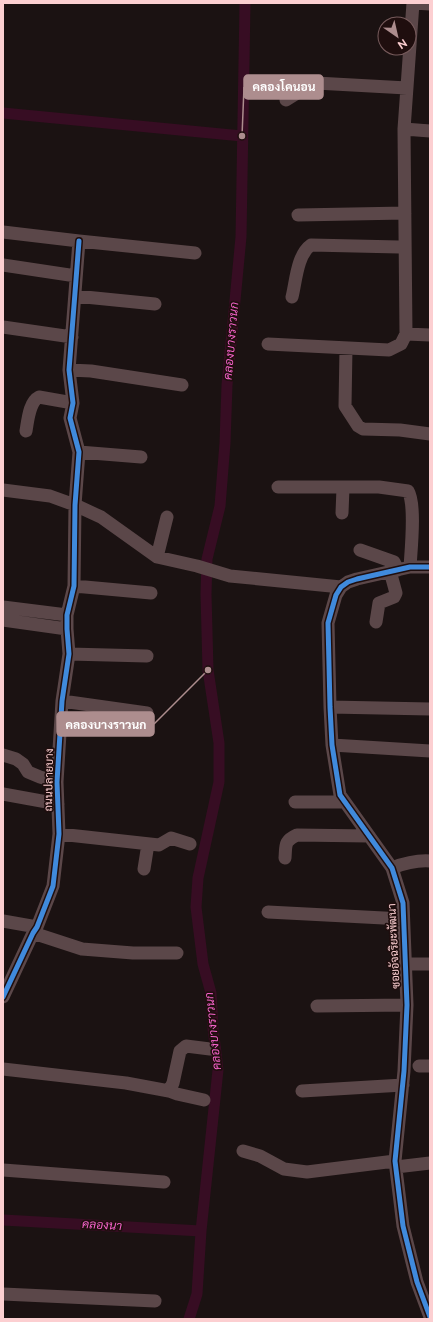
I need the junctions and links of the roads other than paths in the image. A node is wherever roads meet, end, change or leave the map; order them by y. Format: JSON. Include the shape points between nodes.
{"nodes":[{"id":1,"x":430,"y":4,"type":"edge"},
{"id":2,"x":407,"y":88,"type":"junction"},
{"id":3,"x":286,"y":100,"type":"dead end"},
{"id":4,"x":404,"y":129,"type":"junction"},
{"id":5,"x":430,"y":131,"type":"edge"},
{"id":6,"x":298,"y":214,"type":"dead end"},
{"id":7,"x":405,"y":214,"type":"junction"},
{"id":8,"x":3,"y":232,"type":"edge"},
{"id":9,"x":79,"y":242,"type":"junction"},
{"id":10,"x":405,"y":244,"type":"junction"},
{"id":11,"x":195,"y":252,"type":"dead end"},
{"id":12,"x":3,"y":265,"type":"edge"},
{"id":13,"x":76,"y":276,"type":"junction"},
{"id":14,"x":75,"y":296,"type":"junction"},
{"id":15,"x":292,"y":297,"type":"dead end"},
{"id":16,"x":155,"y":304,"type":"dead end"},
{"id":17,"x":3,"y":327,"type":"edge"},
{"id":18,"x":406,"y":334,"type":"junction"},
{"id":19,"x":430,"y":335,"type":"edge"},
{"id":20,"x":72,"y":337,"type":"junction"},
{"id":21,"x":268,"y":344,"type":"dead end"},
{"id":22,"x":346,"y":348,"type":"junction"},
{"id":23,"x":69,"y":370,"type":"junction"},
{"id":24,"x":182,"y":385,"type":"dead end"},
{"id":25,"x":73,"y":403,"type":"junction"},
{"id":26,"x":26,"y":430,"type":"dead end"},
{"id":27,"x":430,"y":434,"type":"edge"},
{"id":28,"x":79,"y":452,"type":"junction"},
{"id":29,"x":141,"y":457,"type":"dead end"},
{"id":30,"x":278,"y":487,"type":"dead end"},
{"id":31,"x":343,"y":488,"type":"junction"},
{"id":32,"x":3,"y":490,"type":"edge"},
{"id":33,"x":75,"y":505,"type":"junction"},
{"id":34,"x":342,"y":513,"type":"dead end"},
{"id":35,"x":167,"y":517,"type":"dead end"},
{"id":36,"x":360,"y":550,"type":"dead end"},
{"id":37,"x":157,"y":557,"type":"junction"},
{"id":38,"x":430,"y":567,"type":"edge"},
{"id":39,"x":399,"y":569,"type":"junction"},
{"id":40,"x":74,"y":586,"type":"junction"},
{"id":41,"x":341,"y":587,"type":"junction"},
{"id":42,"x":151,"y":593,"type":"dead end"},
{"id":43,"x":3,"y":607,"type":"edge"},
{"id":44,"x":68,"y":615,"type":"junction"},
{"id":45,"x":3,"y":620,"type":"edge"},
{"id":46,"x":376,"y":622,"type":"dead end"},
{"id":47,"x":67,"y":629,"type":"junction"},
{"id":48,"x":69,"y":654,"type":"junction"},
{"id":49,"x":147,"y":656,"type":"dead end"},
{"id":50,"x":62,"y":701,"type":"junction"},
{"id":51,"x":330,"y":707,"type":"junction"},
{"id":52,"x":430,"y":709,"type":"edge"},
{"id":53,"x":147,"y":713,"type":"dead end"},
{"id":54,"x":332,"y":745,"type":"junction"},
{"id":55,"x":430,"y":751,"type":"edge"},
{"id":56,"x":3,"y":755,"type":"edge"},
{"id":57,"x":57,"y":782,"type":"junction"},
{"id":58,"x":3,"y":794,"type":"edge"},
{"id":59,"x":295,"y":802,"type":"dead end"},
{"id":60,"x":345,"y":802,"type":"junction"},
{"id":61,"x":58,"y":804,"type":"junction"},
{"id":62,"x":60,"y":834,"type":"junction"},
{"id":63,"x":369,"y":836,"type":"junction"},
{"id":64,"x":148,"y":844,"type":"junction"},
{"id":65,"x":190,"y":844,"type":"dead end"},
{"id":66,"x":285,"y":858,"type":"dead end"},
{"id":67,"x":430,"y":861,"type":"edge"},
{"id":68,"x":392,"y":868,"type":"junction"},
{"id":69,"x":144,"y":869,"type":"dead end"},
{"id":70,"x":268,"y":912,"type":"dead end"},
{"id":71,"x":403,"y":919,"type":"junction"},
{"id":72,"x":3,"y":921,"type":"edge"},
{"id":73,"x":35,"y":930,"type":"junction"},
{"id":74,"x":176,"y":953,"type":"dead end"},
{"id":75,"x":404,"y":964,"type":"junction"},
{"id":76,"x":430,"y":964,"type":"edge"},
{"id":77,"x":3,"y":997,"type":"edge"},
{"id":78,"x":407,"y":1005,"type":"junction"},
{"id":79,"x":317,"y":1006,"type":"dead end"},
{"id":80,"x":210,"y":1049,"type":"dead end"},
{"id":81,"x":3,"y":1070,"type":"edge"},
{"id":82,"x":403,"y":1085,"type":"junction"},
{"id":83,"x":169,"y":1091,"type":"junction"},
{"id":84,"x":302,"y":1091,"type":"dead end"},
{"id":85,"x":204,"y":1100,"type":"dead end"},
{"id":86,"x":243,"y":1151,"type":"dead end"},
{"id":87,"x":430,"y":1163,"type":"edge"},
{"id":88,"x":395,"y":1164,"type":"junction"},
{"id":89,"x":3,"y":1170,"type":"edge"},
{"id":90,"x":164,"y":1182,"type":"dead end"},
{"id":91,"x":3,"y":1294,"type":"edge"},
{"id":92,"x":155,"y":1301,"type":"dead end"},
{"id":93,"x":3,"y":1302,"type":"edge"},
{"id":94,"x":75,"y":1304,"type":"dead end"},
{"id":95,"x":430,"y":1317,"type":"edge"}],
"edges":[{"from":1,"to":2,"type":"street","via":[[413,3]]},
{"from":2,"to":3,"type":"street","via":[[316,83]]},
{"from":2,"to":4,"type":"street"},
{"from":4,"to":5,"type":"street"},
{"from":4,"to":7,"type":"street"},
{"from":6,"to":7,"type":"street"},
{"from":7,"to":10,"type":"street"},
{"from":8,"to":9,"type":"street"},
{"from":9,"to":11,"type":"street"},
{"from":9,"to":13,"type":"street","name":"ถนนปลายบาง"},
{"from":10,"to":15,"type":"street","via":[[399,247],[311,245],[301,256]]},
{"from":10,"to":18,"type":"street"},
{"from":12,"to":13,"type":"street"},
{"from":13,"to":14,"type":"street","name":"ถนนปลายบาง"},
{"from":14,"to":16,"type":"street"},
{"from":14,"to":20,"type":"street","name":"ถนนปลายบาง"},
{"from":17,"to":20,"type":"street"},
{"from":18,"to":19,"type":"street"},
{"from":18,"to":22,"type":"street","via":[[401,344],[389,350]]},
{"from":20,"to":23,"type":"street","name":"ถนนปลายบาง"},
{"from":21,"to":22,"type":"street"},
{"from":22,"to":27,"type":"street","via":[[345,406],[358,426]]},
{"from":23,"to":24,"type":"street"},
{"from":23,"to":25,"type":"street","name":"ถนนปลายบาง"},
{"from":25,"to":26,"type":"street","via":[[39,397],[32,404]]},
{"from":25,"to":28,"type":"street","name":"ถนนปลายบาง","via":[[70,418]]},
{"from":28,"to":29,"type":"street"},
{"from":28,"to":33,"type":"street","name":"ถนนปลายบาง"},
{"from":30,"to":31,"type":"street"},
{"from":31,"to":34,"type":"street"},
{"from":31,"to":39,"type":"street","via":[[379,487],[408,491],[411,495],[412,507]]},
{"from":32,"to":33,"type":"street","via":[[50,496]]},
{"from":33,"to":37,"type":"street","via":[[101,517]]},
{"from":33,"to":40,"type":"street","name":"ถนนปลายบาง"},
{"from":35,"to":37,"type":"street"},
{"from":36,"to":39,"type":"street","via":[[394,562]]},
{"from":37,"to":41,"type":"street","via":[[230,576]]},
{"from":38,"to":39,"type":"street"},
{"from":39,"to":41,"type":"street","via":[[357,579]]},
{"from":39,"to":46,"type":"street","via":[[396,593],[379,603]]},
{"from":40,"to":42,"type":"street"},
{"from":40,"to":44,"type":"street","name":"ถนนปลายบาง"},
{"from":41,"to":51,"type":"street","name":"ซอยอัจฉริยะพัฒนา","via":[[328,623]]},
{"from":43,"to":44,"type":"street"},
{"from":44,"to":47,"type":"street","name":"ถนนปลายบาง"},
{"from":45,"to":47,"type":"street"},
{"from":47,"to":48,"type":"street","name":"ถนนปลายบาง"},
{"from":48,"to":49,"type":"street"},
{"from":48,"to":50,"type":"street","name":"ถนนปลายบาง"},
{"from":50,"to":53,"type":"street"},
{"from":50,"to":57,"type":"street","name":"ถนนปลายบาง"},
{"from":51,"to":52,"type":"street"},
{"from":51,"to":54,"type":"street","name":"ซอยอัจฉริยะพัฒนา"},
{"from":54,"to":55,"type":"street"},
{"from":54,"to":60,"type":"street","name":"ซอยอัจฉริยะพัฒนา","via":[[340,794]]},
{"from":56,"to":57,"type":"street","via":[[16,759],[28,772]]},
{"from":57,"to":61,"type":"street","name":"ถนนปลายบาง"},
{"from":58,"to":61,"type":"street"},
{"from":59,"to":60,"type":"street"},
{"from":60,"to":63,"type":"street","name":"ซอยอัจฉริยะพัฒนา"},
{"from":61,"to":62,"type":"street","name":"ถนนปลายบาง"},
{"from":62,"to":64,"type":"street"},
{"from":62,"to":73,"type":"street","name":"ถนนปลายบาง","via":[[53,886]]},
{"from":63,"to":66,"type":"street","via":[[297,835],[288,840]]},
{"from":63,"to":68,"type":"street","name":"ซอยอัจฉริยะพัฒนา"},
{"from":64,"to":65,"type":"street","via":[[159,845],[171,838]]},
{"from":64,"to":69,"type":"street"},
{"from":67,"to":68,"type":"street","via":[[404,863]]},
{"from":68,"to":71,"type":"street","name":"ซอยอัจฉริยะพัฒนา","via":[[402,903]]},
{"from":70,"to":71,"type":"street"},
{"from":71,"to":75,"type":"street","name":"ซอยอัจฉริยะพัฒนา"},
{"from":72,"to":73,"type":"street"},
{"from":73,"to":74,"type":"street","via":[[82,949]]},
{"from":73,"to":77,"type":"street","name":"ถนนปลายบาง"},
{"from":75,"to":76,"type":"street"},
{"from":75,"to":78,"type":"street","name":"ซอยอัจฉริยะพัฒนา"},
{"from":78,"to":79,"type":"street"},
{"from":78,"to":82,"type":"street","name":"ซอยอัจฉริยะพัฒนา"},
{"from":80,"to":83,"type":"street","via":[[186,1046],[180,1051]]},
{"from":81,"to":83,"type":"street","via":[[126,1083]]},
{"from":82,"to":84,"type":"street"},
{"from":82,"to":88,"type":"street","name":"ซอยอัจฉริยะพัฒนา"},
{"from":83,"to":85,"type":"street"},
{"from":86,"to":88,"type":"street","via":[[260,1156],[284,1169],[307,1172]]},
{"from":87,"to":88,"type":"street"},
{"from":88,"to":95,"type":"street","name":"ซอยอัจฉริยะพัฒนา","via":[[402,1226],[417,1282]]},
{"from":89,"to":90,"type":"street"},
{"from":91,"to":92,"type":"street"},
{"from":93,"to":94,"type":"street"}]}
